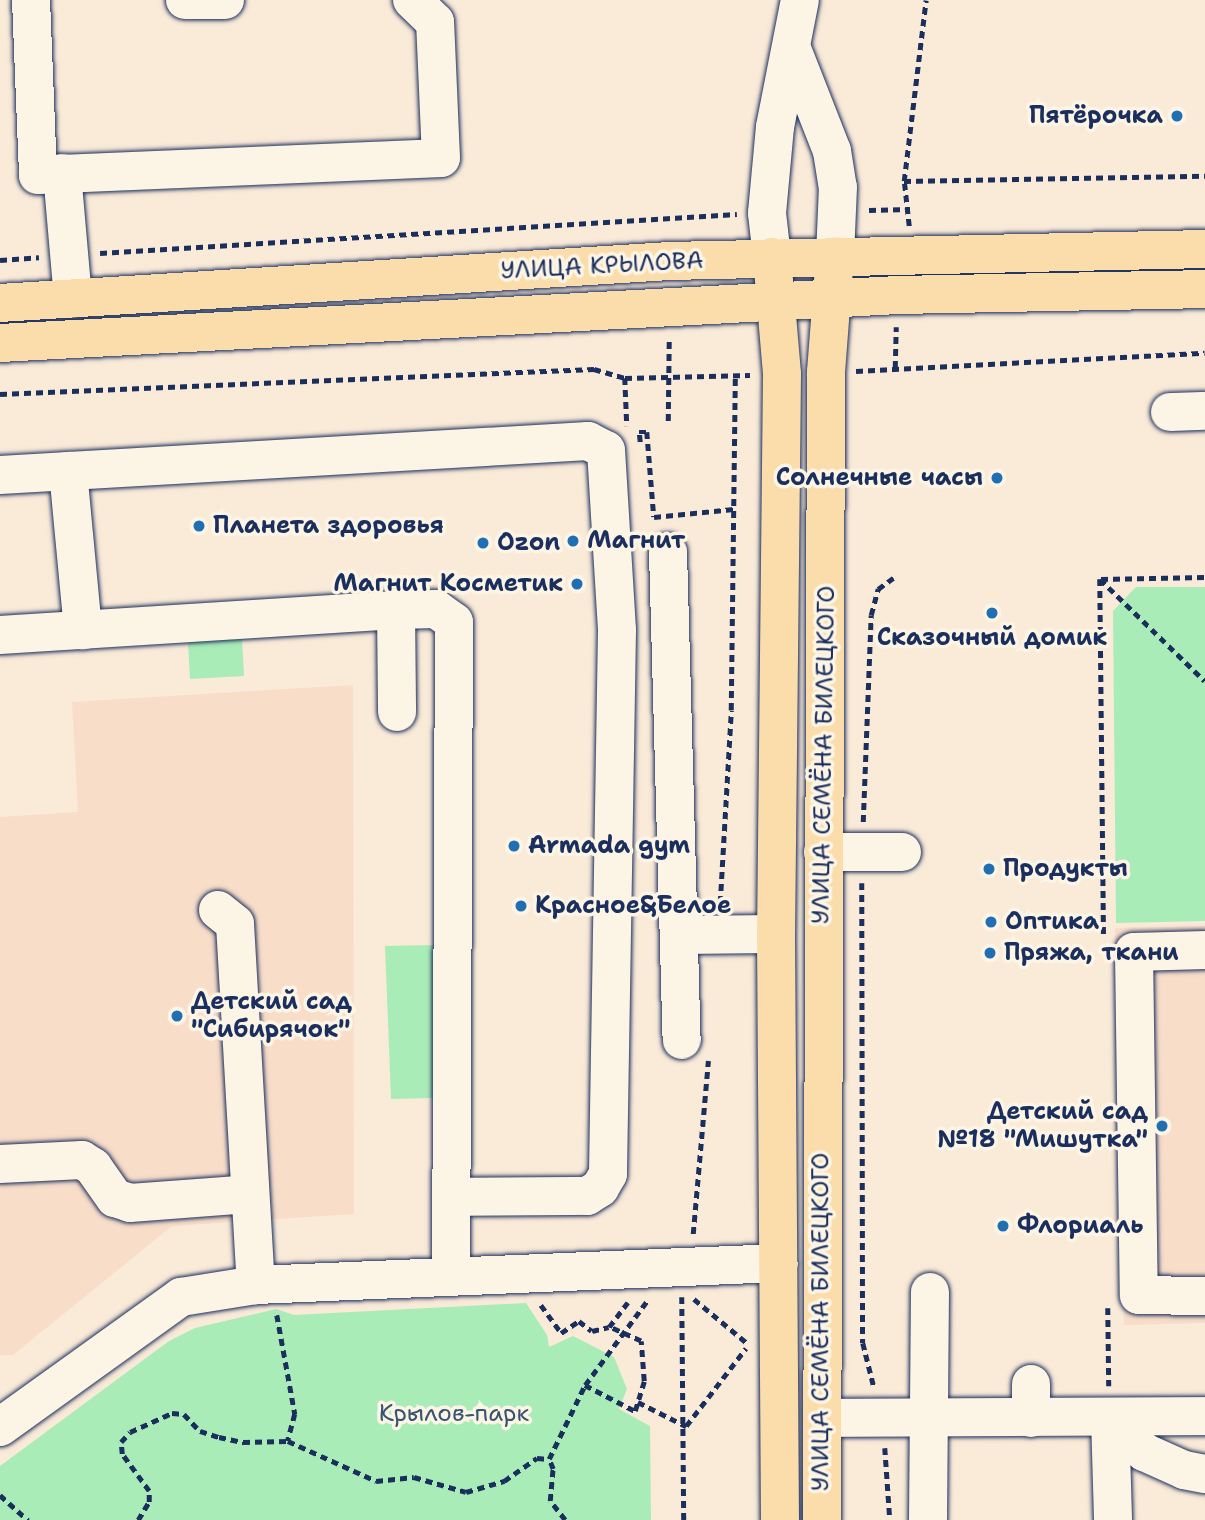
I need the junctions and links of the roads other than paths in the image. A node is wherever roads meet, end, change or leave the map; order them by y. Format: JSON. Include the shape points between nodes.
{"nodes":[{"id":1,"x":31,"y":0,"type":"edge"},
{"id":2,"x":185,"y":0,"type":"edge"},
{"id":3,"x":225,"y":0,"type":"edge"},
{"id":4,"x":412,"y":0,"type":"edge"},
{"id":5,"x":800,"y":0,"type":"edge"},
{"id":6,"x":791,"y":48,"type":"junction"},
{"id":7,"x":62,"y":173,"type":"junction"},
{"id":8,"x":1205,"y":249,"type":"edge"},
{"id":9,"x":835,"y":256,"type":"junction"},
{"id":10,"x":772,"y":257,"type":"junction"},
{"id":11,"x":1205,"y":289,"type":"edge"},
{"id":12,"x":833,"y":298,"type":"junction"},
{"id":13,"x":73,"y":299,"type":"junction"},
{"id":14,"x":778,"y":301,"type":"junction"},
{"id":15,"x":0,"y":303,"type":"edge"},
{"id":16,"x":0,"y":343,"type":"edge"},
{"id":17,"x":68,"y":471,"type":"junction"},
{"id":18,"x":0,"y":475,"type":"edge"},
{"id":19,"x":668,"y":552,"type":"dead end"},
{"id":20,"x":396,"y":610,"type":"junction"},
{"id":21,"x":83,"y":630,"type":"junction"},
{"id":22,"x":0,"y":635,"type":"edge"},
{"id":23,"x":397,"y":712,"type":"dead end"},
{"id":24,"x":823,"y":852,"type":"junction"},
{"id":25,"x":902,"y":852,"type":"dead end"},
{"id":26,"x":218,"y":911,"type":"dead end"},
{"id":27,"x":776,"y":934,"type":"junction"},
{"id":28,"x":679,"y":935,"type":"junction"},
{"id":29,"x":1205,"y":950,"type":"edge"},
{"id":30,"x":682,"y":1040,"type":"dead end"},
{"id":31,"x":0,"y":1164,"type":"edge"},
{"id":32,"x":249,"y":1194,"type":"junction"},
{"id":33,"x":451,"y":1197,"type":"junction"},
{"id":34,"x":779,"y":1263,"type":"junction"},
{"id":35,"x":451,"y":1276,"type":"junction"},
{"id":36,"x":930,"y":1292,"type":"dead end"},
{"id":37,"x":1205,"y":1296,"type":"edge"},
{"id":38,"x":265,"y":1303,"type":"junction"},
{"id":39,"x":1205,"y":1416,"type":"edge"},
{"id":40,"x":1110,"y":1417,"type":"junction"},
{"id":41,"x":822,"y":1418,"type":"junction"},
{"id":42,"x":929,"y":1420,"type":"junction"},
{"id":43,"x":0,"y":1427,"type":"edge"},
{"id":44,"x":1205,"y":1474,"type":"edge"},
{"id":45,"x":780,"y":1520,"type":"edge"},
{"id":46,"x":822,"y":1520,"type":"edge"},
{"id":47,"x":928,"y":1520,"type":"edge"},
{"id":48,"x":1113,"y":1520,"type":"edge"}],
"edges":[{"from":1,"to":7,"type":"street","via":[[38,175]]},
{"from":2,"to":3,"type":"street"},
{"from":4,"to":7,"type":"street","via":[[435,22],[441,158]]},
{"from":5,"to":6,"type":"street"},
{"from":6,"to":9,"type":"street","name":"УЛИЦА СЕМЁНА БИЛЕЦКОГО","via":[[832,151]]},
{"from":6,"to":10,"type":"street","via":[[775,127],[767,213]]},
{"from":7,"to":13,"type":"street"},
{"from":8,"to":9,"type":"main road","name":"УЛИЦА КРЫЛОВА"},
{"from":9,"to":10,"type":"main road","name":"УЛИЦА КРЫЛОВА"},
{"from":9,"to":12,"type":"main road","name":"УЛИЦА СЕМЁНА БИЛЕЦКОГО"},
{"from":10,"to":13,"type":"main road","name":"УЛИЦА КРЫЛОВА"},
{"from":10,"to":14,"type":"main road","name":"УЛИЦА СЕМЁНА БИЛЕЦКОГО"},
{"from":11,"to":12,"type":"main road","name":"УЛИЦА КРЫЛОВА"},
{"from":12,"to":14,"type":"main road","name":"УЛИЦА КРЫЛОВА"},
{"from":12,"to":24,"type":"main road","name":"УЛИЦА СЕМЁНА БИЛЕЦКОГО","via":[[826,372]]},
{"from":13,"to":15,"type":"main road","name":"УЛИЦА КРЫЛОВА"},
{"from":14,"to":16,"type":"main road","name":"УЛИЦА КРЫЛОВА"},
{"from":14,"to":27,"type":"main road","name":"УЛИЦА СЕМЁНА БИЛЕЦКОГО","via":[[782,374]]},
{"from":17,"to":18,"type":"street"},
{"from":17,"to":21,"type":"street"},
{"from":17,"to":33,"type":"street","via":[[588,441],[606,450],[617,630],[608,1174],[600,1188],[587,1196]]},
{"from":19,"to":28,"type":"street"},
{"from":20,"to":21,"type":"street"},
{"from":20,"to":23,"type":"street"},
{"from":20,"to":33,"type":"street","via":[[447,613],[457,633]]},
{"from":21,"to":22,"type":"street"},
{"from":24,"to":25,"type":"street"},
{"from":24,"to":41,"type":"main road","name":"УЛИЦА СЕМЁНА БИЛЕЦКОГО"},
{"from":26,"to":32,"type":"street","via":[[235,925]]},
{"from":27,"to":28,"type":"street"},
{"from":27,"to":34,"type":"main road","name":"УЛИЦА СЕМЁНА БИЛЕЦКОГО"},
{"from":28,"to":30,"type":"street"},
{"from":29,"to":37,"type":"street","via":[[1134,952],[1139,1295]]},
{"from":31,"to":32,"type":"street","via":[[82,1160],[93,1167],[115,1198],[130,1203]]},
{"from":32,"to":38,"type":"street"},
{"from":33,"to":35,"type":"street"},
{"from":34,"to":35,"type":"street"},
{"from":34,"to":45,"type":"main road","name":"УЛИЦА СЕМЁНА БИЛЕЦКОГО"},
{"from":35,"to":38,"type":"street"},
{"from":36,"to":42,"type":"street"},
{"from":38,"to":43,"type":"street","via":[[181,1297]]},
{"from":39,"to":40,"type":"street"},
{"from":40,"to":42,"type":"street","via":[[1031,1401]]},
{"from":40,"to":44,"type":"street","via":[[1144,1452],[1184,1471]]},
{"from":40,"to":48,"type":"street"},
{"from":41,"to":42,"type":"street"},
{"from":41,"to":46,"type":"main road","name":"УЛИЦА СЕМЁНА БИЛЕЦКОГО"},
{"from":42,"to":47,"type":"street"}]}
